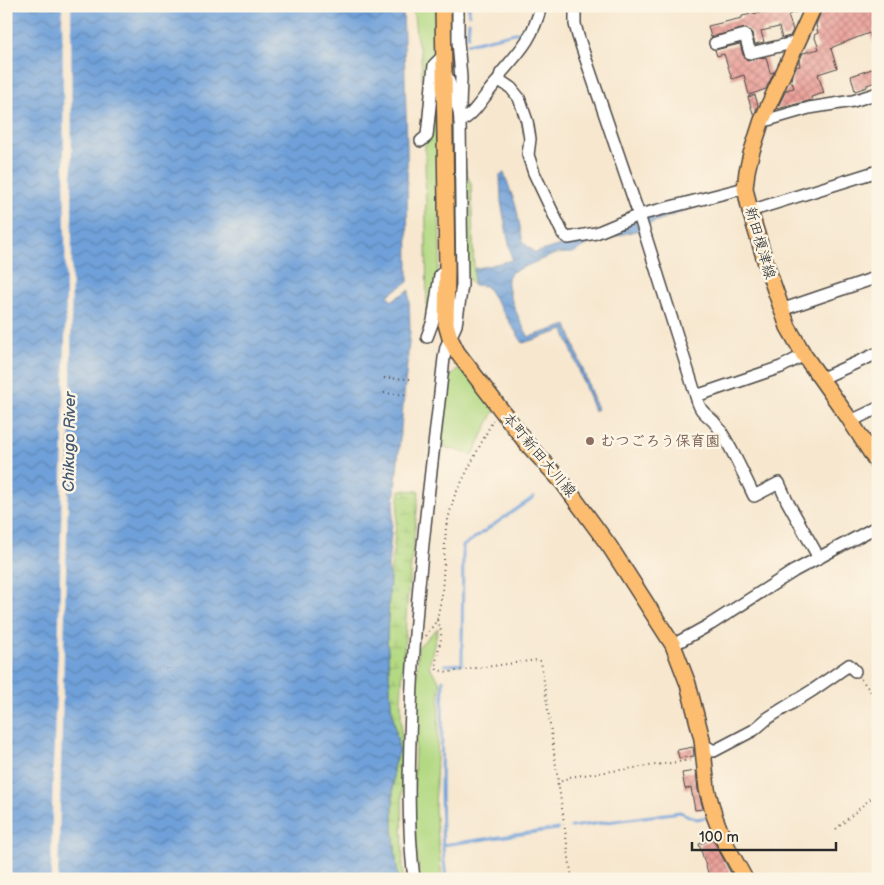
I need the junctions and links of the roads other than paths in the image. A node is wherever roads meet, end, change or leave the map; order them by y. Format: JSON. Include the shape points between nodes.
{"nodes":[{"id":1,"x":443,"y":6,"type":"edge"},
{"id":2,"x":458,"y":6,"type":"edge"},
{"id":3,"x":541,"y":6,"type":"edge"},
{"id":4,"x":575,"y":6,"type":"edge"},
{"id":5,"x":814,"y":6,"type":"edge"},
{"id":6,"x":797,"y":42,"type":"junction"},
{"id":7,"x":715,"y":43,"type":"dead end"},
{"id":8,"x":443,"y":63,"type":"junction"},
{"id":9,"x":499,"y":80,"type":"junction"},
{"id":10,"x":878,"y":93,"type":"edge"},
{"id":11,"x":459,"y":116,"type":"junction"},
{"id":12,"x":761,"y":122,"type":"junction"},
{"id":13,"x":421,"y":141,"type":"dead end"},
{"id":14,"x":878,"y":171,"type":"edge"},
{"id":15,"x":745,"y":188,"type":"junction"},
{"id":16,"x":750,"y":211,"type":"junction"},
{"id":17,"x":639,"y":215,"type":"junction"},
{"id":18,"x":447,"y":269,"type":"junction"},
{"id":19,"x":872,"y":279,"type":"dead end"},
{"id":20,"x":781,"y":310,"type":"junction"},
{"id":21,"x":427,"y":336,"type":"dead end"},
{"id":22,"x":450,"y":338,"type":"junction"},
{"id":23,"x":878,"y":353,"type":"edge"},
{"id":24,"x":804,"y":355,"type":"junction"},
{"id":25,"x":820,"y":378,"type":"junction"},
{"id":26,"x":696,"y":396,"type":"junction"},
{"id":27,"x":878,"y":408,"type":"edge"},
{"id":28,"x":851,"y":422,"type":"junction"},
{"id":29,"x":878,"y":464,"type":"edge"},
{"id":30,"x":878,"y":526,"type":"edge"},
{"id":31,"x":819,"y":558,"type":"junction"},
{"id":32,"x":673,"y":645,"type":"junction"},
{"id":33,"x":855,"y":671,"type":"road end"},
{"id":34,"x":703,"y":751,"type":"junction"},
{"id":35,"x":414,"y":879,"type":"edge"},
{"id":36,"x":745,"y":879,"type":"edge"}],
"edges":[{"from":1,"to":8,"type":"main road","name":"本町新田大川線"},
{"from":2,"to":11,"type":"street"},
{"from":3,"to":9,"type":"street","via":[[528,42],[501,73]]},
{"from":4,"to":17,"type":"street","via":[[578,36]]},
{"from":5,"to":6,"type":"main road","name":"新田榎津線"},
{"from":6,"to":7,"type":"street","via":[[750,53],[745,35]]},
{"from":6,"to":12,"type":"main road","name":"新田榎津線"},
{"from":8,"to":11,"type":"street"},
{"from":8,"to":13,"type":"street","via":[[434,65],[427,136]]},
{"from":8,"to":18,"type":"main road","name":"本町新田大川線"},
{"from":9,"to":11,"type":"street","via":[[469,117]]},
{"from":9,"to":17,"type":"street","via":[[519,98],[530,138],[528,155],[563,234],[568,238],[596,233]]},
{"from":10,"to":12,"type":"street"},
{"from":11,"to":22,"type":"street","via":[[462,285],[456,325]]},
{"from":12,"to":15,"type":"main road","name":"新田榎津線"},
{"from":14,"to":16,"type":"street"},
{"from":15,"to":16,"type":"main road","name":"新田榎津線"},
{"from":15,"to":17,"type":"street"},
{"from":16,"to":20,"type":"main road","name":"新田榎津線"},
{"from":17,"to":26,"type":"street"},
{"from":18,"to":21,"type":"street","via":[[440,275],[433,320]]},
{"from":18,"to":22,"type":"main road","name":"本町新田大川線","via":[[446,324]]},
{"from":19,"to":20,"type":"street"},
{"from":20,"to":24,"type":"main road","name":"新田榎津線"},
{"from":22,"to":32,"type":"main road","name":"本町新田大川線","via":[[457,352],[528,445],[569,490]]},
{"from":22,"to":35,"type":"street","via":[[444,358],[413,644],[409,765]]},
{"from":23,"to":25,"type":"street"},
{"from":24,"to":25,"type":"main road","name":"新田榎津線"},
{"from":24,"to":26,"type":"street","via":[[781,367]]},
{"from":25,"to":28,"type":"main road","name":"新田榎津線"},
{"from":26,"to":31,"type":"street","via":[[703,413],[717,425],[754,496],[779,483]]},
{"from":27,"to":28,"type":"street"},
{"from":28,"to":29,"type":"main road","name":"新田榎津線"},
{"from":30,"to":31,"type":"street"},
{"from":31,"to":32,"type":"street"},
{"from":32,"to":34,"type":"main road","name":"本町新田大川線","via":[[688,684]]},
{"from":33,"to":34,"type":"street","via":[[849,664],[754,730],[714,751]]},
{"from":34,"to":36,"type":"main road","name":"本町新田大川線","via":[[714,815]]}]}
